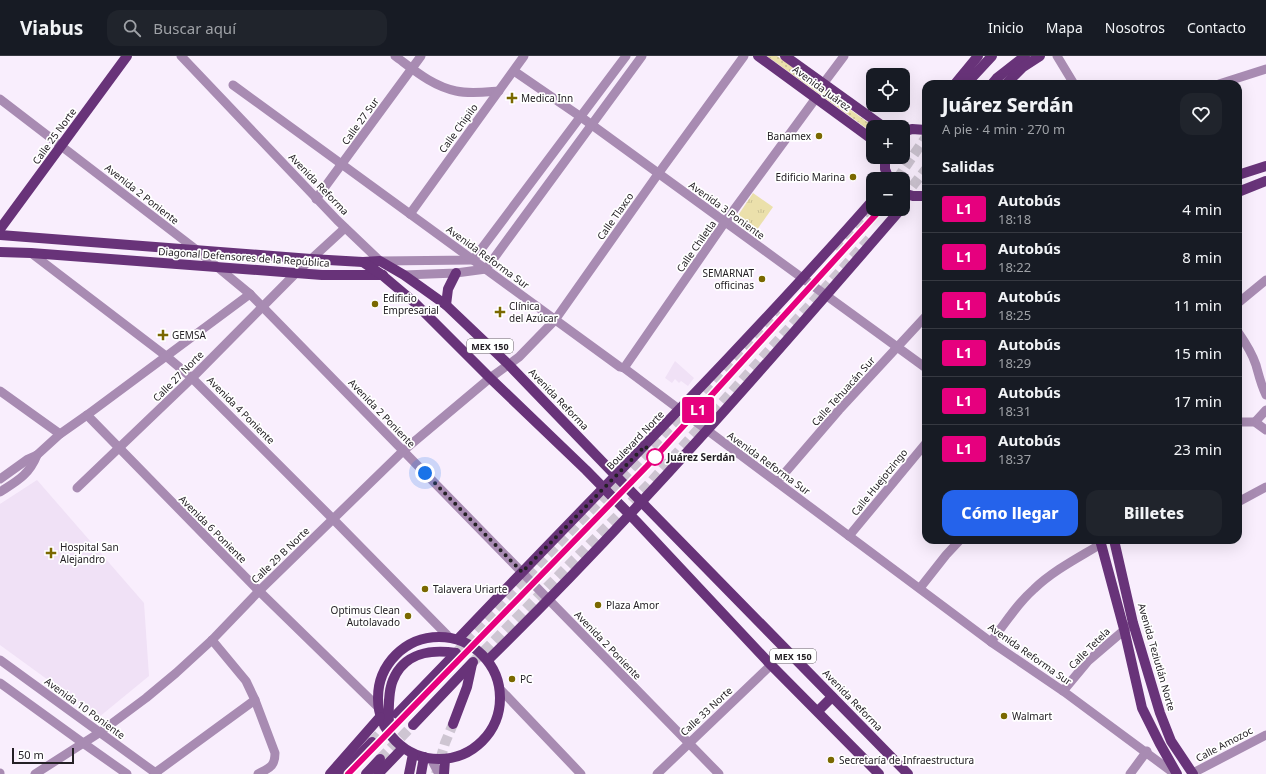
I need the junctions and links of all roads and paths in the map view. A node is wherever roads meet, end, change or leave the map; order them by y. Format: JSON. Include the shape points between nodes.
{"nodes":[{"id":1,"x":127,"y":56,"type":"edge"},
{"id":2,"x":181,"y":56,"type":"edge"},
{"id":3,"x":395,"y":56,"type":"edge"},
{"id":4,"x":421,"y":56,"type":"edge"},
{"id":5,"x":524,"y":56,"type":"edge"},
{"id":6,"x":626,"y":56,"type":"edge"},
{"id":7,"x":642,"y":56,"type":"edge"},
{"id":8,"x":744,"y":56,"type":"edge"},
{"id":9,"x":758,"y":56,"type":"edge"},
{"id":10,"x":785,"y":56,"type":"edge"},
{"id":11,"x":844,"y":56,"type":"edge"},
{"id":12,"x":978,"y":56,"type":"edge"},
{"id":13,"x":992,"y":56,"type":"edge"},
{"id":14,"x":1025,"y":56,"type":"edge"},
{"id":15,"x":1040,"y":56,"type":"edge"},
{"id":16,"x":1057,"y":56,"type":"edge"},
{"id":17,"x":412,"y":68,"type":"junction"},
{"id":18,"x":1266,"y":69,"type":"edge"},
{"id":19,"x":514,"y":71,"type":"junction"},
{"id":20,"x":958,"y":80,"type":"edge"},
{"id":21,"x":970,"y":80,"type":"edge"},
{"id":22,"x":995,"y":80,"type":"edge"},
{"id":23,"x":1010,"y":80,"type":"edge"},
{"id":24,"x":1072,"y":80,"type":"edge"},
{"id":25,"x":1232,"y":80,"type":"edge"},
{"id":26,"x":233,"y":84,"type":"dead end"},
{"id":27,"x":823,"y":84,"type":"junction"},
{"id":28,"x":499,"y":91,"type":"junction"},
{"id":29,"x":816,"y":98,"type":"junction"},
{"id":30,"x":0,"y":99,"type":"edge"},
{"id":31,"x":581,"y":117,"type":"junction"},
{"id":32,"x":874,"y":120,"type":"edge"},
{"id":33,"x":592,"y":125,"type":"junction"},
{"id":34,"x":922,"y":126,"type":"edge"},
{"id":35,"x":910,"y":130,"type":"edge"},
{"id":36,"x":866,"y":135,"type":"edge"},
{"id":37,"x":62,"y":145,"type":"junction"},
{"id":38,"x":342,"y":164,"type":"junction"},
{"id":39,"x":1266,"y":166,"type":"edge"},
{"id":40,"x":658,"y":174,"type":"junction"},
{"id":41,"x":1242,"y":174,"type":"edge"},
{"id":42,"x":1266,"y":181,"type":"edge"},
{"id":43,"x":1242,"y":190,"type":"edge"},
{"id":44,"x":910,"y":195,"type":"edge"},
{"id":45,"x":922,"y":196,"type":"edge"},
{"id":46,"x":316,"y":199,"type":"junction"},
{"id":47,"x":866,"y":208,"type":"edge"},
{"id":48,"x":410,"y":214,"type":"junction"},
{"id":49,"x":895,"y":216,"type":"edge"},
{"id":50,"x":726,"y":222,"type":"junction"},
{"id":51,"x":1,"y":224,"type":"edge"},
{"id":52,"x":345,"y":228,"type":"junction"},
{"id":53,"x":0,"y":235,"type":"edge"},
{"id":54,"x":17,"y":236,"type":"junction"},
{"id":55,"x":2,"y":250,"type":"edge"},
{"id":56,"x":198,"y":251,"type":"junction"},
{"id":57,"x":31,"y":253,"type":"junction"},
{"id":58,"x":311,"y":259,"type":"junction"},
{"id":59,"x":473,"y":260,"type":"junction"},
{"id":60,"x":380,"y":261,"type":"junction"},
{"id":61,"x":363,"y":262,"type":"junction"},
{"id":62,"x":218,"y":267,"type":"junction"},
{"id":63,"x":486,"y":269,"type":"junction"},
{"id":64,"x":296,"y":273,"type":"junction"},
{"id":65,"x":456,"y":273,"type":"junction"},
{"id":66,"x":382,"y":275,"type":"junction"},
{"id":67,"x":404,"y":275,"type":"junction"},
{"id":68,"x":804,"y":278,"type":"junction"},
{"id":69,"x":1266,"y":280,"type":"edge"},
{"id":70,"x":250,"y":294,"type":"junction"},
{"id":71,"x":827,"y":295,"type":"junction"},
{"id":72,"x":1242,"y":300,"type":"edge"},
{"id":73,"x":446,"y":305,"type":"junction"},
{"id":74,"x":263,"y":307,"type":"junction"},
{"id":75,"x":555,"y":320,"type":"junction"},
{"id":76,"x":922,"y":320,"type":"edge"},
{"id":77,"x":1242,"y":337,"type":"edge"},
{"id":78,"x":898,"y":347,"type":"junction"},
{"id":79,"x":166,"y":356,"type":"junction"},
{"id":80,"x":509,"y":365,"type":"junction"},
{"id":81,"x":922,"y":365,"type":"edge"},
{"id":82,"x":624,"y":368,"type":"junction"},
{"id":83,"x":192,"y":378,"type":"junction"},
{"id":84,"x":490,"y":378,"type":"junction"},
{"id":85,"x":0,"y":391,"type":"edge"},
{"id":86,"x":1266,"y":395,"type":"edge"},
{"id":87,"x":679,"y":410,"type":"junction"},
{"id":88,"x":1266,"y":410,"type":"edge"},
{"id":89,"x":87,"y":415,"type":"junction"},
{"id":90,"x":1242,"y":422,"type":"edge"},
{"id":91,"x":1255,"y":422,"type":"junction"},
{"id":92,"x":1266,"y":430,"type":"edge"},
{"id":93,"x":706,"y":431,"type":"junction"},
{"id":94,"x":60,"y":434,"type":"junction"},
{"id":95,"x":922,"y":448,"type":"edge"},
{"id":96,"x":119,"y":449,"type":"junction"},
{"id":97,"x":403,"y":451,"type":"junction"},
{"id":98,"x":37,"y":455,"type":"junction"},
{"id":99,"x":616,"y":476,"type":"junction"},
{"id":100,"x":0,"y":479,"type":"edge"},
{"id":101,"x":777,"y":482,"type":"junction"},
{"id":102,"x":1266,"y":487,"type":"edge"},
{"id":103,"x":77,"y":488,"type":"dead end"},
{"id":104,"x":604,"y":488,"type":"junction"},
{"id":105,"x":0,"y":492,"type":"edge"},
{"id":106,"x":1242,"y":500,"type":"edge"},
{"id":107,"x":641,"y":501,"type":"junction"},
{"id":108,"x":630,"y":514,"type":"junction"},
{"id":109,"x":333,"y":519,"type":"junction"},
{"id":110,"x":849,"y":536,"type":"junction"},
{"id":111,"x":956,"y":544,"type":"edge"},
{"id":112,"x":1097,"y":544,"type":"edge"},
{"id":113,"x":1101,"y":544,"type":"edge"},
{"id":114,"x":1115,"y":544,"type":"edge"},
{"id":115,"x":522,"y":572,"type":"junction"},
{"id":116,"x":920,"y":588,"type":"junction"},
{"id":117,"x":259,"y":591,"type":"junction"},
{"id":118,"x":549,"y":600,"type":"junction"},
{"id":119,"x":1133,"y":623,"type":"junction"},
{"id":120,"x":1124,"y":629,"type":"junction"},
{"id":121,"x":453,"y":638,"type":"junction"},
{"id":122,"x":212,"y":640,"type":"junction"},
{"id":123,"x":992,"y":642,"type":"junction"},
{"id":124,"x":0,"y":660,"type":"edge"},
{"id":125,"x":488,"y":660,"type":"junction"},
{"id":126,"x":771,"y":665,"type":"junction"},
{"id":127,"x":0,"y":683,"type":"edge"},
{"id":128,"x":500,"y":688,"type":"junction"},
{"id":129,"x":1063,"y":691,"type":"junction"},
{"id":130,"x":832,"y":697,"type":"junction"},
{"id":131,"x":255,"y":700,"type":"junction"},
{"id":132,"x":377,"y":706,"type":"junction"},
{"id":133,"x":818,"y":711,"type":"junction"},
{"id":134,"x":397,"y":714,"type":"tunnel mouth"},
{"id":135,"x":380,"y":717,"type":"junction"},
{"id":136,"x":453,"y":724,"type":"tunnel mouth"},
{"id":137,"x":412,"y":725,"type":"tunnel mouth"},
{"id":138,"x":99,"y":733,"type":"junction"},
{"id":139,"x":389,"y":734,"type":"junction"},
{"id":140,"x":1266,"y":735,"type":"edge"},
{"id":141,"x":372,"y":742,"type":"tunnel mouth"},
{"id":142,"x":83,"y":743,"type":"junction"},
{"id":143,"x":689,"y":743,"type":"junction"},
{"id":144,"x":403,"y":748,"type":"junction"},
{"id":145,"x":1146,"y":751,"type":"junction"},
{"id":146,"x":413,"y":754,"type":"junction"},
{"id":147,"x":427,"y":758,"type":"junction"},
{"id":148,"x":380,"y":759,"type":"tunnel mouth"},
{"id":149,"x":445,"y":759,"type":"junction"},
{"id":150,"x":35,"y":774,"type":"edge"},
{"id":151,"x":127,"y":774,"type":"edge"},
{"id":152,"x":156,"y":774,"type":"edge"},
{"id":153,"x":258,"y":774,"type":"edge"},
{"id":154,"x":330,"y":774,"type":"edge"},
{"id":155,"x":341,"y":774,"type":"edge"},
{"id":156,"x":366,"y":774,"type":"edge"},
{"id":157,"x":378,"y":774,"type":"edge"},
{"id":158,"x":409,"y":774,"type":"edge"},
{"id":159,"x":421,"y":774,"type":"edge"},
{"id":160,"x":439,"y":774,"type":"edge"},
{"id":161,"x":444,"y":774,"type":"edge"},
{"id":162,"x":581,"y":774,"type":"edge"},
{"id":163,"x":657,"y":774,"type":"edge"},
{"id":164,"x":719,"y":774,"type":"edge"},
{"id":165,"x":879,"y":774,"type":"edge"},
{"id":166,"x":908,"y":774,"type":"edge"},
{"id":167,"x":1130,"y":774,"type":"edge"},
{"id":168,"x":1176,"y":774,"type":"edge"},
{"id":169,"x":1193,"y":774,"type":"edge"}],
"edges":[{"from":1,"to":37,"type":"main road","name":"Calle 25 Norte"},
{"from":2,"to":46,"type":"street","name":"Avenida Reforma","number":"MEX 150"},
{"from":3,"to":17,"type":"street"},
{"from":4,"to":17,"type":"street","name":"Calle 27 Sur"},
{"from":5,"to":19,"type":"street","name":"Calle Chipilo"},
{"from":6,"to":31,"type":"street"},
{"from":7,"to":33,"type":"street"},
{"from":8,"to":40,"type":"street","name":"Calle Tlaxco"},
{"from":9,"to":29,"type":"main road","name":"Avenida Juárez"},
{"from":10,"to":27,"type":"main road","name":"Avenida Juárez"},
{"from":11,"to":27,"type":"street"},
{"from":12,"to":20,"type":"main road"},
{"from":13,"to":21,"type":"main road"},
{"from":14,"to":22,"type":"main road"},
{"from":15,"to":23,"type":"main road","via":[[1023,67]]},
{"from":16,"to":24,"type":"street"},
{"from":17,"to":28,"type":"street","via":[[428,80],[456,92]]},
{"from":17,"to":38,"type":"street","name":"Calle 27 Sur"},
{"from":18,"to":25,"type":"street"},
{"from":19,"to":28,"type":"street","name":"Calle Chipilo"},
{"from":19,"to":31,"type":"street","name":"Avenida 3 Poniente"},
{"from":26,"to":38,"type":"street","name":"Avenida Reforma Sur"},
{"from":27,"to":32,"type":"main road","name":"Avenida Juárez"},
{"from":28,"to":48,"type":"street","name":"Calle Chipilo"},
{"from":29,"to":36,"type":"main road","name":"Avenida Juárez"},
{"from":29,"to":50,"type":"street","name":"Calle Chiletla"},
{"from":30,"to":37,"type":"street","name":"Avenida 2 Poniente"},
{"from":31,"to":33,"type":"street","name":"Avenida 3 Poniente"},
{"from":31,"to":59,"type":"street"},
{"from":33,"to":40,"type":"street","name":"Avenida 3 Poniente"},
{"from":33,"to":63,"type":"street"},
{"from":34,"to":35,"type":"main road"},
{"from":37,"to":51,"type":"main road","name":"Calle 25 Norte"},
{"from":37,"to":56,"type":"street","name":"Avenida 2 Poniente"},
{"from":38,"to":46,"type":"street","name":"Calle 27 Sur"},
{"from":38,"to":48,"type":"street","name":"Avenida Reforma Sur"},
{"from":39,"to":41,"type":"main road"},
{"from":40,"to":50,"type":"street","name":"Avenida 3 Poniente"},
{"from":40,"to":75,"type":"street","name":"Calle Tlaxco"},
{"from":42,"to":43,"type":"main road"},
{"from":44,"to":45,"type":"main road"},
{"from":46,"to":52,"type":"street","name":"Avenida Reforma","number":"MEX 150"},
{"from":47,"to":68,"type":"main road","name":"Boulevard Norte"},
{"from":48,"to":59,"type":"street","name":"Avenida Reforma Sur"},
{"from":49,"to":71,"type":"main road"},
{"from":50,"to":68,"type":"street","name":"Avenida 3 Poniente"},
{"from":50,"to":82,"type":"street","name":"Calle Chiletla"},
{"from":51,"to":54,"type":"main road","name":"Avenida 4 Poniente"},
{"from":52,"to":58,"type":"street","name":"Calle 27 Norte"},
{"from":52,"to":60,"type":"street","name":"Avenida Reforma","number":"MEX 150"},
{"from":53,"to":54,"type":"main road","name":"Diagonal Defensores de la República"},
{"from":54,"to":56,"type":"main road","name":"Diagonal Defensores de la República"},
{"from":54,"to":57,"type":"main road","name":"Avenida 4 Poniente"},
{"from":55,"to":57,"type":"main road","name":"Diagonal Defensores de la República"},
{"from":56,"to":58,"type":"main road","name":"Diagonal Defensores de la República"},
{"from":56,"to":62,"type":"street","name":"Avenida 2 Poniente"},
{"from":57,"to":62,"type":"main road","name":"Diagonal Defensores de la República"},
{"from":57,"to":79,"type":"street","name":"Avenida 4 Poniente"},
{"from":58,"to":61,"type":"main road","name":"Diagonal Defensores de la República"},
{"from":58,"to":64,"type":"street","name":"Calle 27 Norte"},
{"from":59,"to":60,"type":"street","name":"Diagonal Defensores de la República"},
{"from":59,"to":63,"type":"street","name":"Avenida Reforma Sur"},
{"from":60,"to":61,"type":"main road","name":"Diagonal Defensores de la República"},
{"from":60,"to":67,"type":"main road","name":"Avenida Reforma","number":"MEX 150"},
{"from":61,"to":66,"type":"main road","number":"MEX 150"},
{"from":62,"to":64,"type":"main road","name":"Diagonal Defensores de la República"},
{"from":62,"to":70,"type":"street","name":"Avenida 2 Poniente"},
{"from":63,"to":65,"type":"street","name":"Diagonal Defensores de la República"},
{"from":63,"to":75,"type":"street","name":"Avenida Reforma Sur"},
{"from":64,"to":66,"type":"main road","name":"Diagonal Defensores de la República"},
{"from":64,"to":74,"type":"street","name":"Calle 27 Norte"},
{"from":65,"to":67,"type":"street","name":"Diagonal Defensores de la República"},
{"from":65,"to":73,"type":"main road","via":[[448,289]]},
{"from":66,"to":67,"type":"main road","name":"Diagonal Defensores de la República"},
{"from":66,"to":84,"type":"main road","number":"MEX 150","via":[[414,302]]},
{"from":67,"to":73,"type":"main road","name":"Avenida Reforma","number":"MEX 150"},
{"from":68,"to":71,"type":"street","name":"Avenida 3 Poniente"},
{"from":68,"to":87,"type":"main road","name":"Boulevard Norte"},
{"from":69,"to":72,"type":"street"},
{"from":70,"to":74,"type":"street","name":"Avenida 2 Poniente"},
{"from":70,"to":79,"type":"street"},
{"from":71,"to":78,"type":"street","name":"Avenida 3 Poniente"},
{"from":71,"to":93,"type":"main road"},
{"from":73,"to":80,"type":"main road","name":"Avenida Reforma","number":"MEX 150"},
{"from":74,"to":83,"type":"street","name":"Calle 27 Norte"},
{"from":74,"to":97,"type":"street","name":"Avenida 2 Poniente"},
{"from":75,"to":80,"type":"street","name":"Calle Tlaxco"},
{"from":75,"to":82,"type":"street","name":"Avenida Reforma Sur"},
{"from":76,"to":78,"type":"street","name":"Calle Tehuacán Sur"},
{"from":77,"to":86,"type":"street","via":[[1247,344]]},
{"from":78,"to":81,"type":"street","name":"Avenida 3 Poniente"},
{"from":78,"to":101,"type":"street","name":"Calle Tehuacán Sur"},
{"from":79,"to":83,"type":"street","name":"Avenida 4 Poniente"},
{"from":79,"to":89,"type":"street"},
{"from":80,"to":84,"type":"street","name":"Calle Tlaxco"},
{"from":80,"to":99,"type":"main road","name":"Avenida Reforma","number":"MEX 150"},
{"from":82,"to":87,"type":"street","name":"Avenida Reforma Sur"},
{"from":83,"to":96,"type":"street","name":"Calle 27 Norte"},
{"from":83,"to":109,"type":"street","name":"Avenida 4 Poniente"},
{"from":84,"to":97,"type":"street","name":"Calle 29 B Norte"},
{"from":84,"to":104,"type":"main road","number":"MEX 150"},
{"from":85,"to":94,"type":"street"},
{"from":87,"to":93,"type":"street","name":"Avenida Reforma Sur"},
{"from":87,"to":99,"type":"main road","name":"Boulevard Norte"},
{"from":88,"to":91,"type":"street"},
{"from":89,"to":94,"type":"street"},
{"from":89,"to":96,"type":"street","name":"Avenida 6 Poniente"},
{"from":90,"to":91,"type":"street"},
{"from":91,"to":92,"type":"street"},
{"from":93,"to":101,"type":"street","name":"Avenida Reforma Sur"},
{"from":93,"to":107,"type":"main road"},
{"from":94,"to":98,"type":"street"},
{"from":95,"to":110,"type":"street","name":"Calle Huejotzingo"},
{"from":96,"to":103,"type":"street","name":"Calle 27 Norte"},
{"from":96,"to":117,"type":"street","name":"Avenida 6 Poniente"},
{"from":97,"to":109,"type":"street","name":"Calle 29 B Norte"},
{"from":97,"to":115,"type":"street","name":"Avenida 2 Poniente"},
{"from":98,"to":100,"type":"street"},
{"from":98,"to":105,"type":"street","via":[[28,472]]},
{"from":99,"to":104,"type":"main road","name":"Boulevard Norte"},
{"from":99,"to":107,"type":"main road","name":"Avenida Reforma","number":"MEX 150"},
{"from":101,"to":110,"type":"street","name":"Avenida Reforma Sur"},
{"from":102,"to":106,"type":"street"},
{"from":104,"to":108,"type":"main road","number":"MEX 150"},
{"from":104,"to":115,"type":"main road","name":"Boulevard Norte"},
{"from":107,"to":108,"type":"main road"},
{"from":107,"to":130,"type":"main road","name":"Avenida Reforma","number":"MEX 150"},
{"from":108,"to":118,"type":"main road"},
{"from":108,"to":126,"type":"main road","number":"MEX 150"},
{"from":109,"to":117,"type":"street","name":"Calle 29 B Norte"},
{"from":109,"to":121,"type":"street","name":"Avenida 4 Poniente"},
{"from":110,"to":116,"type":"street","name":"Avenida Reforma Sur"},
{"from":111,"to":116,"type":"street"},
{"from":112,"to":123,"type":"street","via":[[1057,570],[1034,589],[1011,614]]},
{"from":113,"to":120,"type":"main road"},
{"from":114,"to":119,"type":"main road","name":"Avenida Teziutlán Norte"},
{"from":115,"to":118,"type":"street","name":"Avenida 2 Poniente"},
{"from":115,"to":121,"type":"main road","name":"Boulevard Norte"},
{"from":116,"to":123,"type":"street","name":"Avenida Reforma Sur"},
{"from":117,"to":122,"type":"street","name":"Calle 29 B Norte"},
{"from":117,"to":132,"type":"street","name":"Avenida 6 Poniente"},
{"from":118,"to":125,"type":"main road"},
{"from":118,"to":143,"type":"street","name":"Avenida 2 Poniente"},
{"from":119,"to":120,"type":"street","name":"Calle Tetela"},
{"from":119,"to":169,"type":"main road","name":"Avenida Teziutlán Norte","via":[[1170,741]]},
{"from":120,"to":129,"type":"street","name":"Calle Tetela","via":[[1088,661]]},
{"from":120,"to":168,"type":"main road","via":[[1142,708]]},
{"from":121,"to":125,"type":"main road","via":[[469,644]]},
{"from":121,"to":132,"type":"main road","via":[[430,637],[417,640],[396,653],[384,669],[378,686]]},
{"from":122,"to":131,"type":"street","via":[[246,681]]},
{"from":122,"to":138,"type":"street","name":"Calle 29 B Norte","via":[[146,698]]},
{"from":123,"to":129,"type":"street","name":"Avenida Reforma Sur"},
{"from":124,"to":138,"type":"street","name":"Avenida 10 Poniente"},
{"from":125,"to":128,"type":"main road"},
{"from":126,"to":133,"type":"main road","number":"MEX 150"},
{"from":126,"to":143,"type":"street","name":"Calle 33 Norte"},
{"from":127,"to":142,"type":"street"},
{"from":128,"to":149,"type":"main road","via":[[500,705],[496,721],[488,736],[471,750]]},
{"from":128,"to":162,"type":"street"},
{"from":129,"to":145,"type":"street","name":"Avenida Reforma Sur"},
{"from":130,"to":133,"type":"main road"},
{"from":130,"to":166,"type":"main road","name":"Avenida Reforma","number":"MEX 150"},
{"from":131,"to":152,"type":"street"},
{"from":131,"to":153,"type":"street","via":[[275,753],[271,767]]},
{"from":132,"to":135,"type":"main road"},
{"from":133,"to":165,"type":"main road","number":"MEX 150"},
{"from":134,"to":139,"type":"main road","via":[[456,653],[427,652],[412,657],[401,666],[393,680],[390,693]]},
{"from":135,"to":139,"type":"main road"},
{"from":135,"to":154,"type":"main road"},
{"from":136,"to":137,"type":"main road","via":[[473,663]]},
{"from":138,"to":142,"type":"street","name":"Calle 29 B Norte"},
{"from":138,"to":152,"type":"street","name":"Avenida 10 Poniente"},
{"from":139,"to":144,"type":"main road"},
{"from":140,"to":169,"type":"street","name":"Calle Amozoc"},
{"from":141,"to":155,"type":"main road"},
{"from":142,"to":150,"type":"street","name":"Calle 29 B Norte"},
{"from":142,"to":151,"type":"street"},
{"from":143,"to":163,"type":"street","name":"Calle 33 Norte"},
{"from":143,"to":164,"type":"street","name":"Avenida 2 Poniente"},
{"from":144,"to":146,"type":"main road"},
{"from":144,"to":157,"type":"main road"},
{"from":145,"to":167,"type":"street"},
{"from":145,"to":168,"type":"street","name":"Avenida Reforma Sur"},
{"from":146,"to":147,"type":"main road"},
{"from":146,"to":158,"type":"main road"},
{"from":147,"to":149,"type":"main road"},
{"from":147,"to":159,"type":"main road"},
{"from":147,"to":160,"type":"street"},
{"from":148,"to":156,"type":"main road"},
{"from":149,"to":161,"type":"main road"}]}
